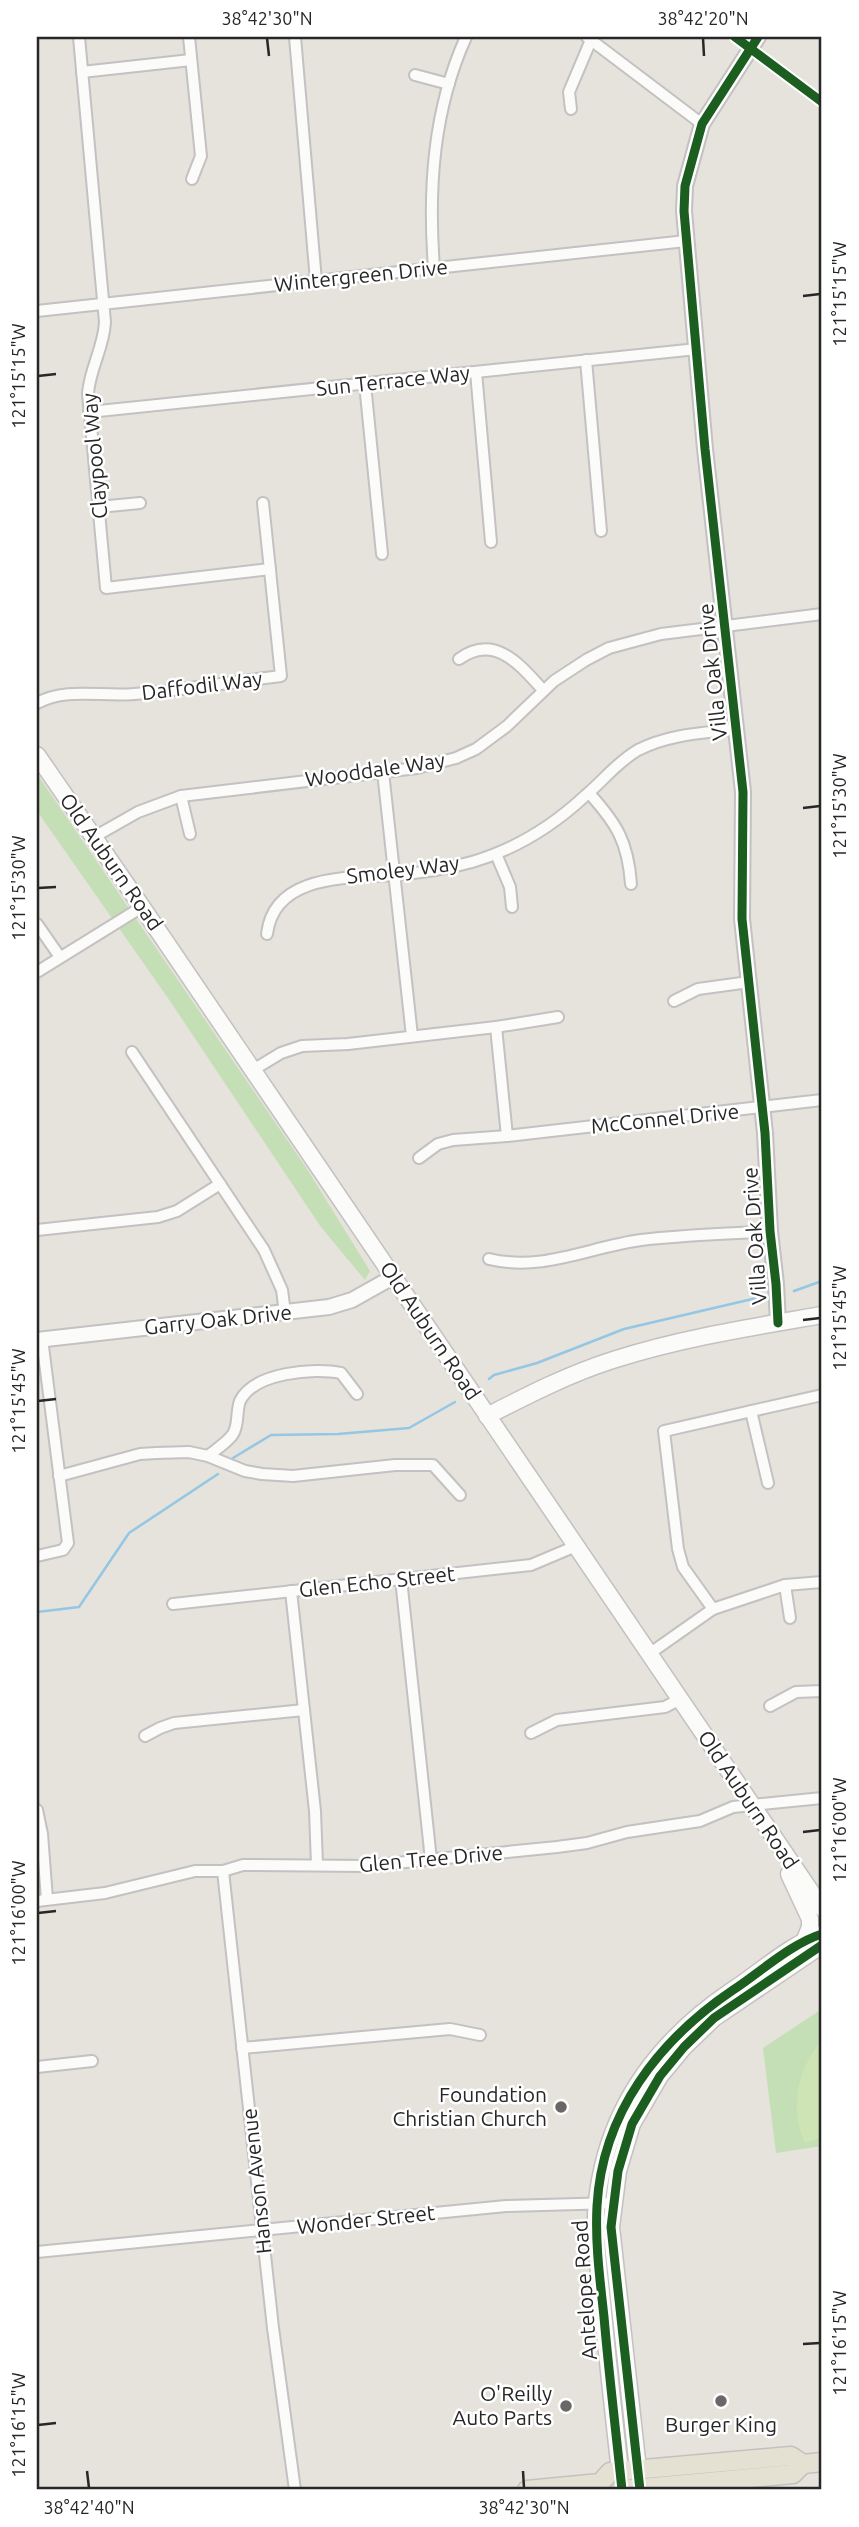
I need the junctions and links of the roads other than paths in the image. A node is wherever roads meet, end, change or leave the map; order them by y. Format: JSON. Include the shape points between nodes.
{"nodes":[{"id":1,"x":79,"y":37,"type":"edge"},
{"id":2,"x":189,"y":37,"type":"edge"},
{"id":3,"x":295,"y":37,"type":"edge"},
{"id":4,"x":466,"y":37,"type":"edge"},
{"id":5,"x":758,"y":37,"type":"edge"},
{"id":6,"x":589,"y":38,"type":"edge"},
{"id":7,"x":191,"y":60,"type":"junction"},
{"id":8,"x":82,"y":72,"type":"junction"},
{"id":9,"x":415,"y":75,"type":"dead end"},
{"id":10,"x":449,"y":84,"type":"junction"},
{"id":11,"x":571,"y":109,"type":"dead end"},
{"id":12,"x":702,"y":124,"type":"junction"},
{"id":13,"x":192,"y":179,"type":"dead end"},
{"id":14,"x":686,"y":241,"type":"junction"},
{"id":15,"x":434,"y":268,"type":"junction"},
{"id":16,"x":316,"y":281,"type":"junction"},
{"id":17,"x":103,"y":304,"type":"junction"},
{"id":18,"x":37,"y":311,"type":"edge"},
{"id":19,"x":697,"y":349,"type":"junction"},
{"id":20,"x":586,"y":360,"type":"junction"},
{"id":21,"x":476,"y":372,"type":"junction"},
{"id":22,"x":365,"y":384,"type":"junction"},
{"id":23,"x":89,"y":412,"type":"junction"},
{"id":24,"x":140,"y":503,"type":"dead end"},
{"id":25,"x":263,"y":503,"type":"dead end"},
{"id":26,"x":99,"y":507,"type":"junction"},
{"id":27,"x":601,"y":531,"type":"dead end"},
{"id":28,"x":491,"y":542,"type":"dead end"},
{"id":29,"x":382,"y":554,"type":"dead end"},
{"id":30,"x":270,"y":569,"type":"junction"},
{"id":31,"x":822,"y":614,"type":"edge"},
{"id":32,"x":726,"y":626,"type":"junction"},
{"id":33,"x":459,"y":659,"type":"dead end"},
{"id":34,"x":543,"y":690,"type":"junction"},
{"id":35,"x":37,"y":703,"type":"edge"},
{"id":36,"x":736,"y":729,"type":"junction"},
{"id":37,"x":37,"y":755,"type":"edge"},
{"id":38,"x":383,"y":772,"type":"junction"},
{"id":39,"x":589,"y":793,"type":"junction"},
{"id":40,"x":181,"y":796,"type":"junction"},
{"id":41,"x":190,"y":834,"type":"dead end"},
{"id":42,"x":94,"y":837,"type":"junction"},
{"id":43,"x":496,"y":853,"type":"junction"},
{"id":44,"x":395,"y":874,"type":"junction"},
{"id":45,"x":631,"y":884,"type":"dead end"},
{"id":46,"x":142,"y":906,"type":"junction"},
{"id":47,"x":512,"y":907,"type":"dead end"},
{"id":48,"x":37,"y":924,"type":"edge"},
{"id":49,"x":267,"y":934,"type":"dead end"},
{"id":50,"x":60,"y":957,"type":"junction"},
{"id":51,"x":37,"y":972,"type":"edge"},
{"id":52,"x":749,"y":982,"type":"junction"},
{"id":53,"x":674,"y":1001,"type":"dead end"},
{"id":54,"x":558,"y":1017,"type":"dead end"},
{"id":55,"x":496,"y":1027,"type":"junction"},
{"id":56,"x":412,"y":1036,"type":"junction"},
{"id":57,"x":132,"y":1052,"type":"dead end"},
{"id":58,"x":253,"y":1070,"type":"junction"},
{"id":59,"x":822,"y":1100,"type":"edge"},
{"id":60,"x":763,"y":1108,"type":"junction"},
{"id":61,"x":508,"y":1136,"type":"junction"},
{"id":62,"x":419,"y":1158,"type":"dead end"},
{"id":63,"x":220,"y":1184,"type":"junction"},
{"id":64,"x":37,"y":1230,"type":"edge"},
{"id":65,"x":770,"y":1231,"type":"junction"},
{"id":66,"x":489,"y":1259,"type":"dead end"},
{"id":67,"x":393,"y":1277,"type":"junction"},
{"id":68,"x":285,"y":1313,"type":"junction"},
{"id":69,"x":822,"y":1315,"type":"edge"},
{"id":70,"x":778,"y":1323,"type":"junction"},
{"id":71,"x":40,"y":1340,"type":"edge"},
{"id":72,"x":356,"y":1394,"type":"dead end"},
{"id":73,"x":822,"y":1395,"type":"edge"},
{"id":74,"x":751,"y":1412,"type":"junction"},
{"id":75,"x":487,"y":1416,"type":"junction"},
{"id":76,"x":208,"y":1456,"type":"junction"},
{"id":77,"x":59,"y":1476,"type":"junction"},
{"id":78,"x":768,"y":1483,"type":"dead end"},
{"id":79,"x":460,"y":1495,"type":"dead end"},
{"id":80,"x":576,"y":1546,"type":"junction"},
{"id":81,"x":37,"y":1556,"type":"edge"},
{"id":82,"x":401,"y":1579,"type":"junction"},
{"id":83,"x":822,"y":1582,"type":"edge"},
{"id":84,"x":785,"y":1585,"type":"junction"},
{"id":85,"x":291,"y":1591,"type":"junction"},
{"id":86,"x":173,"y":1605,"type":"dead end"},
{"id":87,"x":713,"y":1609,"type":"junction"},
{"id":88,"x":790,"y":1618,"type":"dead end"},
{"id":89,"x":649,"y":1654,"type":"junction"},
{"id":90,"x":822,"y":1690,"type":"edge"},
{"id":91,"x":680,"y":1699,"type":"junction"},
{"id":92,"x":770,"y":1706,"type":"dead end"},
{"id":93,"x":304,"y":1710,"type":"junction"},
{"id":94,"x":531,"y":1732,"type":"dead end"},
{"id":95,"x":145,"y":1736,"type":"dead end"},
{"id":96,"x":822,"y":1798,"type":"edge"},
{"id":97,"x":752,"y":1806,"type":"junction"},
{"id":98,"x":37,"y":1810,"type":"edge"},
{"id":99,"x":782,"y":1850,"type":"junction"},
{"id":100,"x":431,"y":1860,"type":"junction"},
{"id":101,"x":317,"y":1865,"type":"junction"},
{"id":102,"x":223,"y":1871,"type":"junction"},
{"id":103,"x":42,"y":1900,"type":"edge"},
{"id":104,"x":822,"y":1908,"type":"edge"},
{"id":105,"x":822,"y":1934,"type":"edge"},
{"id":106,"x":804,"y":1942,"type":"junction"},
{"id":107,"x":822,"y":1945,"type":"edge"},
{"id":108,"x":480,"y":2035,"type":"dead end"},
{"id":109,"x":242,"y":2048,"type":"junction"},
{"id":110,"x":92,"y":2061,"type":"dead end"},
{"id":111,"x":37,"y":2067,"type":"edge"},
{"id":112,"x":605,"y":2203,"type":"junction"},
{"id":113,"x":262,"y":2230,"type":"junction"},
{"id":114,"x":37,"y":2252,"type":"edge"},
{"id":115,"x":822,"y":2462,"type":"edge"},
{"id":116,"x":803,"y":2464,"type":"junction"},
{"id":117,"x":629,"y":2470,"type":"junction"},
{"id":118,"x":605,"y":2486,"type":"edge"},
{"id":119,"x":295,"y":2490,"type":"edge"},
{"id":120,"x":527,"y":2490,"type":"edge"},
{"id":121,"x":629,"y":2490,"type":"edge"}],
"edges":[{"from":1,"to":8,"type":"street","name":"Claypool Way"},
{"from":2,"to":7,"type":"street"},
{"from":3,"to":16,"type":"street"},
{"from":4,"to":10,"type":"street"},
{"from":5,"to":12,"type":"street","name":"Villa Oak Drive"},
{"from":6,"to":11,"type":"street","via":[[569,92]]},
{"from":6,"to":12,"type":"street"},
{"from":7,"to":8,"type":"street"},
{"from":7,"to":13,"type":"street","via":[[201,156]]},
{"from":8,"to":17,"type":"street","name":"Claypool Way"},
{"from":9,"to":10,"type":"street"},
{"from":10,"to":15,"type":"street","via":[[432,181]]},
{"from":12,"to":14,"type":"street","name":"Villa Oak Drive","via":[[685,186]]},
{"from":14,"to":15,"type":"street","name":"Wintergreen Drive"},
{"from":14,"to":19,"type":"street","name":"Villa Oak Drive"},
{"from":15,"to":16,"type":"street","name":"Wintergreen Drive"},
{"from":16,"to":17,"type":"street","name":"Wintergreen Drive"},
{"from":17,"to":18,"type":"street","name":"Wintergreen Drive"},
{"from":17,"to":23,"type":"street","name":"Claypool Way","via":[[104,334],[89,386]]},
{"from":19,"to":20,"type":"street","name":"Sun Terrace Way"},
{"from":19,"to":32,"type":"street","name":"Villa Oak Drive"},
{"from":20,"to":21,"type":"street","name":"Sun Terrace Way"},
{"from":20,"to":27,"type":"street"},
{"from":21,"to":22,"type":"street","name":"Sun Terrace Way"},
{"from":21,"to":28,"type":"street"},
{"from":22,"to":23,"type":"street","name":"Sun Terrace Way"},
{"from":22,"to":29,"type":"street"},
{"from":23,"to":26,"type":"street","name":"Claypool Way"},
{"from":24,"to":26,"type":"street"},
{"from":25,"to":30,"type":"street","name":"Daffodil Way"},
{"from":26,"to":30,"type":"street","name":"Claypool Way","via":[[106,588]]},
{"from":30,"to":35,"type":"street","name":"Daffodil Way","via":[[281,676],[132,695],[53,696]]},
{"from":31,"to":32,"type":"street","name":"Wooddale Way"},
{"from":32,"to":34,"type":"street","name":"Wooddale Way","via":[[621,644],[573,667]]},
{"from":32,"to":36,"type":"street","name":"Villa Oak Drive"},
{"from":33,"to":34,"type":"street","via":[[482,649],[503,653]]},
{"from":34,"to":38,"type":"street","name":"Wooddale Way","via":[[508,726],[477,749],[436,764]]},
{"from":36,"to":39,"type":"street","name":"Smoley Way","via":[[675,736],[649,745],[620,762]]},
{"from":36,"to":52,"type":"street","name":"Villa Oak Drive","via":[[744,804],[742,908]]},
{"from":37,"to":42,"type":"main road","name":"Old Auburn Road"},
{"from":38,"to":40,"type":"street","name":"Wooddale Way"},
{"from":38,"to":44,"type":"street"},
{"from":39,"to":43,"type":"street","name":"Smoley Way","via":[[547,827]]},
{"from":39,"to":45,"type":"street","via":[[621,835]]},
{"from":40,"to":41,"type":"street"},
{"from":40,"to":42,"type":"street","name":"Wooddale Way","via":[[146,808]]},
{"from":42,"to":46,"type":"main road","name":"Old Auburn Road"},
{"from":43,"to":44,"type":"street","name":"Smoley Way","via":[[453,867]]},
{"from":43,"to":47,"type":"street","via":[[510,887]]},
{"from":44,"to":49,"type":"street","name":"Smoley Way","via":[[332,878],[287,896],[270,918]]},
{"from":44,"to":56,"type":"street"},
{"from":46,"to":50,"type":"street"},
{"from":46,"to":58,"type":"main road","name":"Old Auburn Road"},
{"from":48,"to":50,"type":"street"},
{"from":50,"to":51,"type":"street"},
{"from":52,"to":53,"type":"street","via":[[698,989]]},
{"from":52,"to":60,"type":"street","name":"Villa Oak Drive"},
{"from":54,"to":55,"type":"street"},
{"from":55,"to":56,"type":"street"},
{"from":55,"to":61,"type":"street"},
{"from":56,"to":58,"type":"street","via":[[302,1046]]},
{"from":57,"to":63,"type":"street"},
{"from":58,"to":67,"type":"main road","name":"Old Auburn Road"},
{"from":59,"to":60,"type":"street","name":"McConnel Drive"},
{"from":60,"to":61,"type":"street","name":"McConnel Drive"},
{"from":60,"to":65,"type":"street","name":"Villa Oak Drive"},
{"from":61,"to":62,"type":"street","name":"McConnel Drive","via":[[445,1142]]},
{"from":63,"to":64,"type":"street","via":[[177,1211],[158,1217]]},
{"from":63,"to":68,"type":"street","via":[[272,1266]]},
{"from":65,"to":66,"type":"street","via":[[640,1241],[536,1263]]},
{"from":65,"to":70,"type":"street","name":"Villa Oak Drive"},
{"from":67,"to":68,"type":"street","name":"Garry Oak Drive","via":[[345,1303]]},
{"from":67,"to":75,"type":"main road","name":"Old Auburn Road"},
{"from":68,"to":71,"type":"street","name":"Garry Oak Drive"},
{"from":69,"to":70,"type":"main road"},
{"from":70,"to":75,"type":"main road","via":[[614,1359]]},
{"from":71,"to":77,"type":"street"},
{"from":72,"to":76,"type":"street","via":[[341,1373],[328,1370],[268,1377],[250,1387],[240,1401],[233,1434]]},
{"from":73,"to":74,"type":"street"},
{"from":74,"to":78,"type":"street"},
{"from":74,"to":87,"type":"street","via":[[664,1431],[678,1549],[683,1567]]},
{"from":75,"to":80,"type":"main road","name":"Old Auburn Road"},
{"from":76,"to":77,"type":"street","via":[[140,1454]]},
{"from":76,"to":79,"type":"street","via":[[244,1471],[293,1476],[433,1465]]},
{"from":77,"to":81,"type":"street","via":[[68,1543],[63,1550]]},
{"from":80,"to":82,"type":"street","name":"Glen Echo Street","via":[[531,1564]]},
{"from":80,"to":89,"type":"main road","name":"Old Auburn Road"},
{"from":82,"to":85,"type":"street","name":"Glen Echo Street"},
{"from":82,"to":100,"type":"street"},
{"from":83,"to":84,"type":"street"},
{"from":84,"to":87,"type":"street"},
{"from":84,"to":88,"type":"street"},
{"from":85,"to":86,"type":"street","name":"Glen Echo Street"},
{"from":85,"to":93,"type":"street"},
{"from":87,"to":89,"type":"street"},
{"from":89,"to":91,"type":"main road","name":"Old Auburn Road"},
{"from":90,"to":92,"type":"street","via":[[796,1692]]},
{"from":91,"to":94,"type":"street","via":[[665,1707],[557,1720]]},
{"from":91,"to":97,"type":"main road","name":"Old Auburn Road"},
{"from":93,"to":95,"type":"street","via":[[174,1723]]},
{"from":93,"to":101,"type":"street"},
{"from":96,"to":97,"type":"street","name":"Glen Tree Drive"},
{"from":97,"to":99,"type":"main road","name":"Old Auburn Road"},
{"from":97,"to":100,"type":"street","name":"Glen Tree Drive","via":[[587,1843]]},
{"from":98,"to":103,"type":"street","via":[[42,1834]]},
{"from":99,"to":104,"type":"main road","name":"Old Auburn Road"},
{"from":99,"to":106,"type":"main road","via":[[810,1919]]},
{"from":100,"to":101,"type":"street","name":"Glen Tree Drive"},
{"from":101,"to":102,"type":"street","name":"Glen Tree Drive","via":[[243,1865]]},
{"from":102,"to":103,"type":"street","name":"Glen Tree Drive","via":[[195,1871],[105,1893]]},
{"from":102,"to":109,"type":"street","name":"Hanson Avenue"},
{"from":105,"to":106,"type":"main road","name":"Antelope Road"},
{"from":106,"to":112,"type":"main road","name":"Antelope Road","via":[[715,2002],[654,2059],[615,2127],[602,2170]]},
{"from":107,"to":112,"type":"main road","name":"Antelope Road","via":[[714,2018],[660,2076],[632,2124]]},
{"from":108,"to":109,"type":"street","via":[[450,2029]]},
{"from":109,"to":113,"type":"street","name":"Hanson Avenue"},
{"from":110,"to":111,"type":"street"},
{"from":112,"to":113,"type":"street","name":"Wonder Street","via":[[506,2206]]},
{"from":112,"to":117,"type":"main road","name":"Antelope Road","via":[[598,2258]]},
{"from":113,"to":114,"type":"street","name":"Wonder Street"},
{"from":113,"to":119,"type":"street","name":"Hanson Avenue"},
{"from":115,"to":116,"type":"main road"},
{"from":116,"to":117,"type":"main road","via":[[791,2456]]},
{"from":116,"to":121,"type":"main road","via":[[793,2474]]},
{"from":117,"to":118,"type":"main road","via":[[610,2472]]},
{"from":117,"to":121,"type":"main road","name":"Antelope Road"},
{"from":118,"to":120,"type":"main road"}]}
